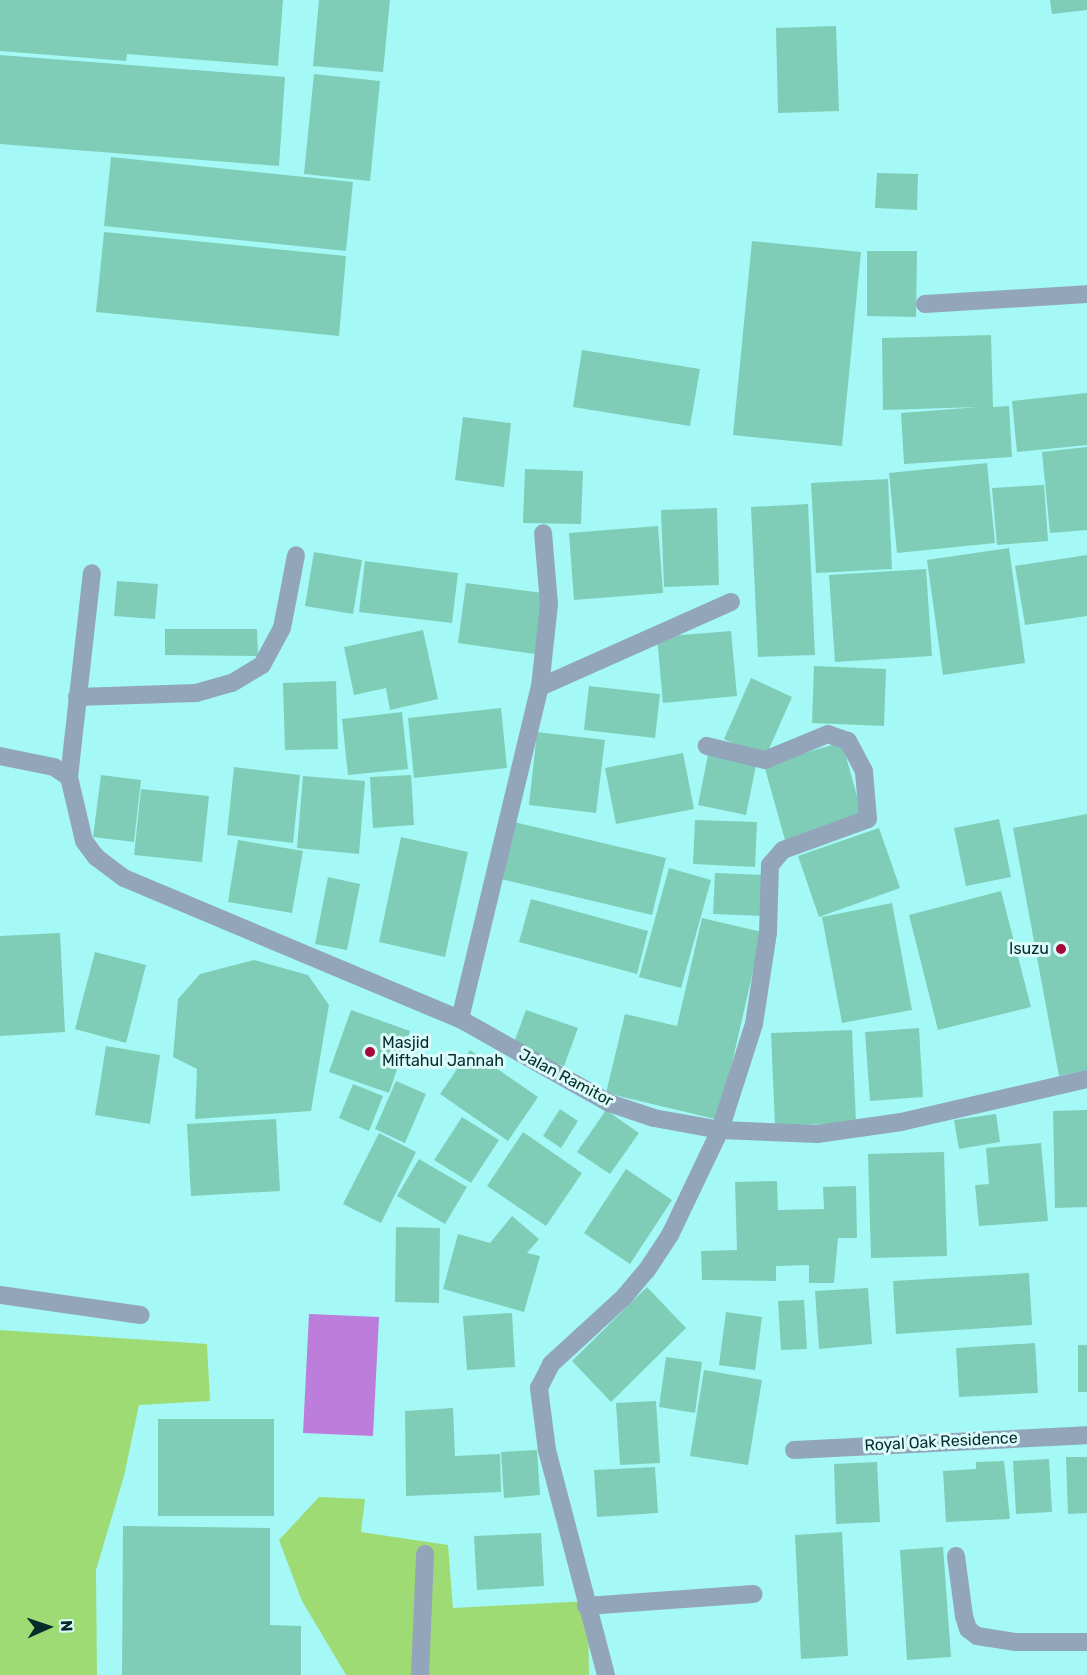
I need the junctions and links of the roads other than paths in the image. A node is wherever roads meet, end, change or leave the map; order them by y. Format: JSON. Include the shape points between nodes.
{"nodes":[{"id":1,"x":1087,"y":294,"type":"edge"},
{"id":2,"x":925,"y":304,"type":"dead end"},
{"id":3,"x":543,"y":533,"type":"dead end"},
{"id":4,"x":296,"y":555,"type":"dead end"},
{"id":5,"x":92,"y":573,"type":"dead end"},
{"id":6,"x":731,"y":602,"type":"dead end"},
{"id":7,"x":540,"y":687,"type":"junction"},
{"id":8,"x":77,"y":697,"type":"junction"},
{"id":9,"x":707,"y":746,"type":"dead end"},
{"id":10,"x":0,"y":756,"type":"edge"},
{"id":11,"x":69,"y":777,"type":"junction"},
{"id":12,"x":460,"y":1019,"type":"junction"},
{"id":13,"x":1087,"y":1079,"type":"edge"},
{"id":14,"x":720,"y":1130,"type":"junction"},
{"id":15,"x":0,"y":1295,"type":"edge"},
{"id":16,"x":141,"y":1315,"type":"dead end"},
{"id":17,"x":1087,"y":1435,"type":"edge"},
{"id":18,"x":794,"y":1450,"type":"dead end"},
{"id":19,"x":424,"y":1554,"type":"dead end"},
{"id":20,"x":956,"y":1556,"type":"dead end"},
{"id":21,"x":754,"y":1594,"type":"dead end"},
{"id":22,"x":586,"y":1606,"type":"junction"},
{"id":23,"x":1087,"y":1642,"type":"edge"},
{"id":24,"x":420,"y":1675,"type":"edge"},
{"id":25,"x":606,"y":1675,"type":"edge"}],
"edges":[{"from":1,"to":2,"type":"street"},
{"from":3,"to":7,"type":"street","via":[[549,604]]},
{"from":4,"to":8,"type":"street","via":[[282,628],[262,665],[232,683],[196,693]]},
{"from":5,"to":8,"type":"street","name":"Jalan Ramitor"},
{"from":6,"to":7,"type":"street"},
{"from":7,"to":12,"type":"street"},
{"from":8,"to":11,"type":"street","name":"Jalan Ramitor"},
{"from":9,"to":14,"type":"street","via":[[765,760],[828,734],[848,741],[864,771],[868,819],[783,850],[770,865],[768,933],[754,1024]]},
{"from":10,"to":11,"type":"street","via":[[54,767]]},
{"from":11,"to":12,"type":"street","name":"Jalan Ramitor","via":[[84,841],[96,857],[124,879]]},
{"from":12,"to":14,"type":"street","name":"Jalan Ramitor","via":[[609,1103],[654,1118]]},
{"from":13,"to":14,"type":"street","name":"Jalan Ramitor","via":[[854,1130],[781,1135]]},
{"from":14,"to":22,"type":"street","via":[[670,1235],[647,1270],[617,1304],[551,1364],[539,1388],[540,1420]]},
{"from":15,"to":16,"type":"street"},
{"from":17,"to":18,"type":"street","name":"Royal Oak Residence"},
{"from":19,"to":24,"type":"street"},
{"from":20,"to":23,"type":"street","via":[[964,1616],[968,1629],[977,1636],[1015,1642]]},
{"from":21,"to":22,"type":"street"},
{"from":22,"to":25,"type":"street"}]}
